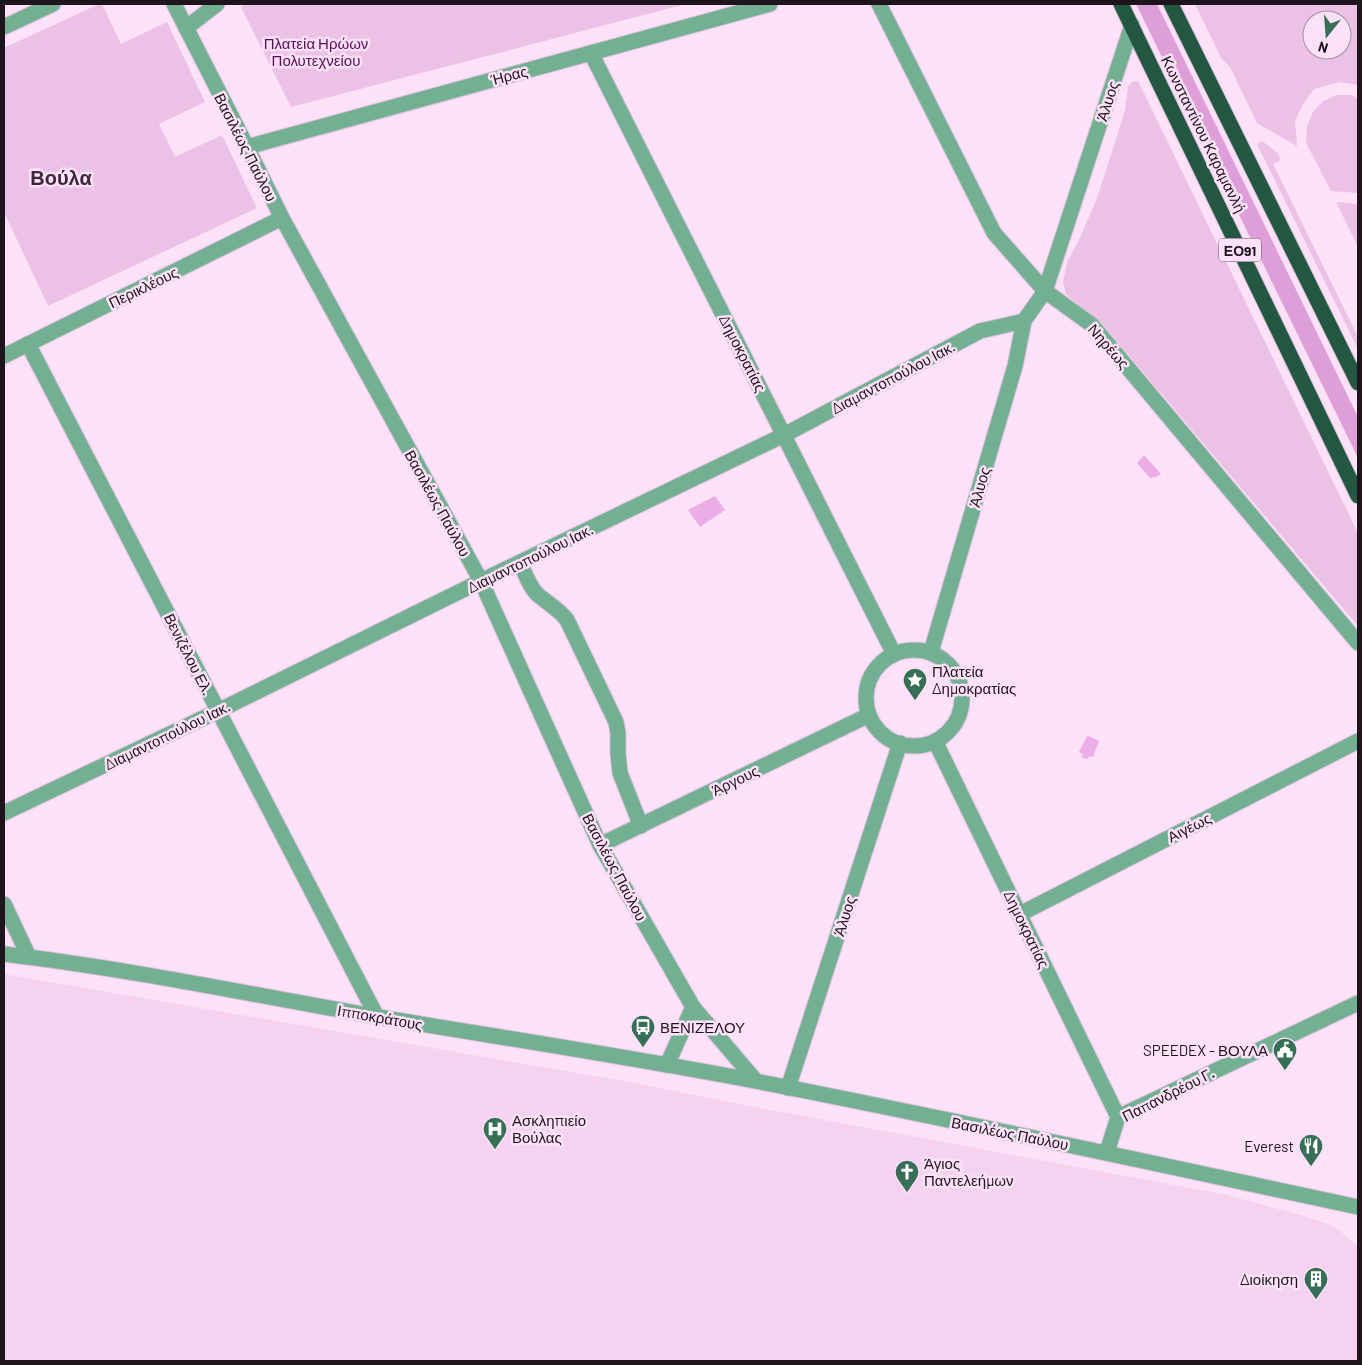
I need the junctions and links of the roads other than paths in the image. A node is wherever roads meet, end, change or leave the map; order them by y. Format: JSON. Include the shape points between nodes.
{"nodes":[{"id":1,"x":53,"y":4,"type":"edge"},
{"id":2,"x":174,"y":4,"type":"edge"},
{"id":3,"x":217,"y":4,"type":"edge"},
{"id":4,"x":770,"y":4,"type":"edge"},
{"id":5,"x":879,"y":4,"type":"edge"},
{"id":6,"x":1121,"y":4,"type":"edge"},
{"id":7,"x":1171,"y":4,"type":"edge"},
{"id":8,"x":1132,"y":25,"type":"junction"},
{"id":9,"x":4,"y":27,"type":"edge"},
{"id":10,"x":186,"y":28,"type":"junction"},
{"id":11,"x":591,"y":53,"type":"junction"},
{"id":12,"x":248,"y":147,"type":"junction"},
{"id":13,"x":282,"y":218,"type":"junction"},
{"id":14,"x":1045,"y":291,"type":"junction"},
{"id":15,"x":1024,"y":321,"type":"junction"},
{"id":16,"x":28,"y":344,"type":"junction"},
{"id":17,"x":4,"y":356,"type":"edge"},
{"id":18,"x":1358,"y":383,"type":"edge"},
{"id":19,"x":784,"y":435,"type":"junction"},
{"id":20,"x":1358,"y":496,"type":"edge"},
{"id":21,"x":520,"y":562,"type":"junction"},
{"id":22,"x":481,"y":581,"type":"junction"},
{"id":23,"x":1358,"y":643,"type":"edge"},
{"id":24,"x":930,"y":652,"type":"junction"},
{"id":25,"x":894,"y":654,"type":"junction"},
{"id":26,"x":218,"y":711,"type":"junction"},
{"id":27,"x":870,"y":715,"type":"junction"},
{"id":28,"x":935,"y":741,"type":"junction"},
{"id":29,"x":1358,"y":741,"type":"edge"},
{"id":30,"x":900,"y":744,"type":"junction"},
{"id":31,"x":4,"y":813,"type":"edge"},
{"id":32,"x":641,"y":826,"type":"junction"},
{"id":33,"x":600,"y":845,"type":"junction"},
{"id":34,"x":4,"y":904,"type":"edge"},
{"id":35,"x":1020,"y":914,"type":"junction"},
{"id":36,"x":4,"y":954,"type":"edge"},
{"id":37,"x":29,"y":957,"type":"junction"},
{"id":38,"x":1358,"y":1003,"type":"edge"},
{"id":39,"x":693,"y":1007,"type":"junction"},
{"id":40,"x":377,"y":1017,"type":"junction"},
{"id":41,"x":667,"y":1065,"type":"junction"},
{"id":42,"x":756,"y":1081,"type":"junction"},
{"id":43,"x":788,"y":1088,"type":"junction"},
{"id":44,"x":1118,"y":1117,"type":"junction"},
{"id":45,"x":1107,"y":1152,"type":"junction"},
{"id":46,"x":1358,"y":1207,"type":"edge"}],
"edges":[{"from":1,"to":9,"type":"street"},
{"from":2,"to":10,"type":"street","name":"Βασιλέως Παύλου"},
{"from":3,"to":10,"type":"street"},
{"from":4,"to":11,"type":"street","name":"Ήρας"},
{"from":5,"to":14,"type":"street","name":"Νηρέως","via":[[994,233]]},
{"from":6,"to":8,"type":"highway","name":"Κωνσταντίνου Καραμανλή","number":"ΕΟ91"},
{"from":7,"to":18,"type":"highway","name":"Κωνσταντίνου Καραμανλή"},
{"from":8,"to":14,"type":"street","name":"Άλυος"},
{"from":8,"to":20,"type":"highway","name":"Κωνσταντίνου Καραμανλή","number":"ΕΟ91"},
{"from":10,"to":12,"type":"street","name":"Βασιλέως Παύλου"},
{"from":11,"to":12,"type":"street","name":"Ήρας"},
{"from":11,"to":19,"type":"street","name":"Δημοκρατίας"},
{"from":12,"to":13,"type":"street","name":"Βασιλέως Παύλου"},
{"from":13,"to":16,"type":"street","name":"Περικλέους"},
{"from":13,"to":22,"type":"street","name":"Βασιλέως Παύλου"},
{"from":14,"to":15,"type":"street"},
{"from":14,"to":23,"type":"street","name":"Νηρέως","via":[[1092,324]]},
{"from":15,"to":19,"type":"street","name":"Διαμαντοπούλου Ιακ.","via":[[980,331]]},
{"from":15,"to":24,"type":"street","name":"Άλυος","via":[[1015,366]]},
{"from":16,"to":17,"type":"street","name":"Περικλέους"},
{"from":16,"to":26,"type":"street","name":"Βενιζέλου Ελ."},
{"from":19,"to":21,"type":"street","name":"Διαμαντοπούλου Ιακ."},
{"from":19,"to":25,"type":"street","name":"Δημοκρατίας"},
{"from":21,"to":22,"type":"street","name":"Διαμαντοπούλου Ιακ."},
{"from":21,"to":32,"type":"street","via":[[531,587],[567,620],[616,722],[620,772]]},
{"from":22,"to":26,"type":"street","name":"Διαμαντοπούλου Ιακ."},
{"from":22,"to":33,"type":"street","name":"Βασιλέως Παύλου"},
{"from":24,"to":25,"type":"street","via":[[906,650]]},
{"from":24,"to":28,"type":"street","via":[[955,672],[961,687],[962,703],[958,718]]},
{"from":25,"to":27,"type":"street","via":[[882,662],[870,680],[866,701]]},
{"from":26,"to":31,"type":"street","name":"Διαμαντοπούλου Ιακ."},
{"from":26,"to":40,"type":"street","name":"Βενιζέλου Ελ."},
{"from":27,"to":30,"type":"street","via":[[877,728]]},
{"from":27,"to":32,"type":"street","name":"Άργους"},
{"from":28,"to":30,"type":"street","via":[[918,745]]},
{"from":28,"to":35,"type":"street","name":"Δημοκρατίας"},
{"from":29,"to":35,"type":"street","name":"Αιγέως"},
{"from":30,"to":43,"type":"street","name":"Άλυος"},
{"from":32,"to":33,"type":"street","name":"Άργους"},
{"from":33,"to":39,"type":"street","name":"Βασιλέως Παύλου"},
{"from":34,"to":37,"type":"street"},
{"from":35,"to":44,"type":"street","name":"Δημοκρατίας"},
{"from":36,"to":37,"type":"street","name":"Ιπποκράτους"},
{"from":37,"to":40,"type":"street","name":"Ιπποκράτους","via":[[184,981]]},
{"from":38,"to":44,"type":"street","name":"Παπανδρέου Γ."},
{"from":39,"to":41,"type":"street"},
{"from":39,"to":42,"type":"street","name":"Βασιλέως Παύλου"},
{"from":40,"to":41,"type":"street","name":"Ιπποκράτους"},
{"from":41,"to":42,"type":"street","name":"Ιπποκράτους"},
{"from":42,"to":43,"type":"street","name":"Βασιλέως Παύλου"},
{"from":43,"to":45,"type":"street","name":"Βασιλέως Παύλου"},
{"from":44,"to":45,"type":"street","name":"Παπανδρέου Γ."},
{"from":45,"to":46,"type":"street","name":"Βασιλέως Παύλου"}]}
